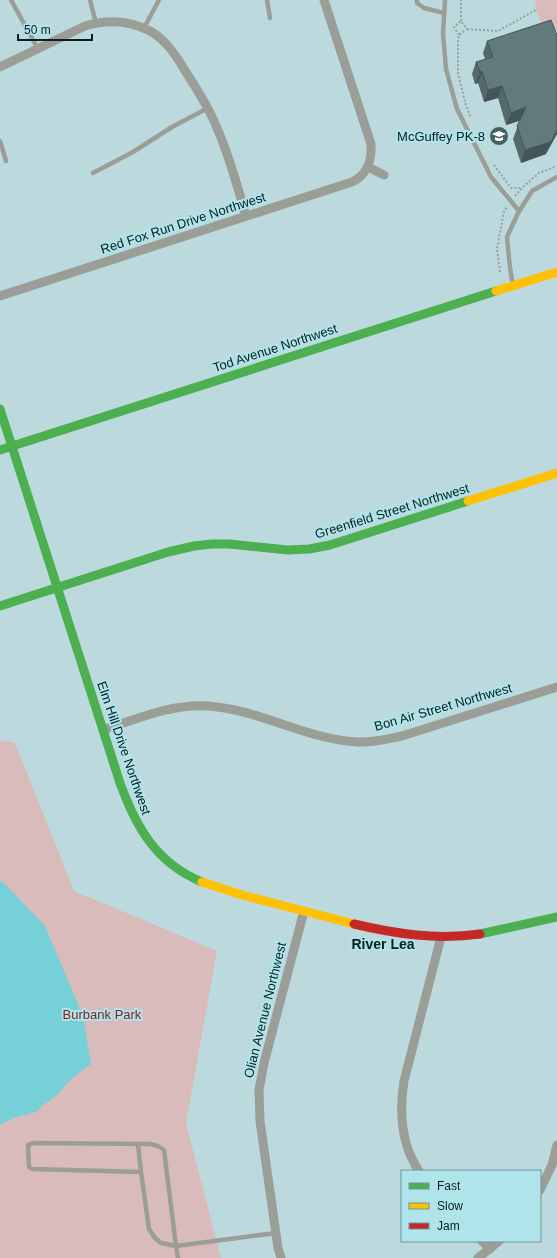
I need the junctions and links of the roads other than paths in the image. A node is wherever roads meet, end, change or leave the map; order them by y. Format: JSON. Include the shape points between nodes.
{"nodes":[{"id":1,"x":11,"y":0,"type":"edge"},
{"id":2,"x":90,"y":0,"type":"edge"},
{"id":3,"x":159,"y":0,"type":"edge"},
{"id":4,"x":267,"y":0,"type":"edge"},
{"id":5,"x":324,"y":0,"type":"edge"},
{"id":6,"x":417,"y":0,"type":"edge"},
{"id":7,"x":445,"y":0,"type":"edge"},
{"id":8,"x":444,"y":13,"type":"junction"},
{"id":9,"x":270,"y":18,"type":"dead end"},
{"id":10,"x":96,"y":22,"type":"junction"},
{"id":11,"x":144,"y":28,"type":"junction"},
{"id":12,"x":38,"y":49,"type":"junction"},
{"id":13,"x":0,"y":67,"type":"edge"},
{"id":14,"x":208,"y":108,"type":"junction"},
{"id":15,"x":0,"y":141,"type":"edge"},
{"id":16,"x":6,"y":161,"type":"dead end"},
{"id":17,"x":368,"y":167,"type":"junction"},
{"id":18,"x":93,"y":172,"type":"dead end"},
{"id":19,"x":384,"y":175,"type":"dead end"},
{"id":20,"x":557,"y":177,"type":"edge"},
{"id":21,"x":519,"y":211,"type":"junction"},
{"id":22,"x":246,"y":216,"type":"junction"},
{"id":23,"x":557,"y":272,"type":"edge"},
{"id":24,"x":513,"y":286,"type":"junction"},
{"id":25,"x":0,"y":296,"type":"edge"},
{"id":26,"x":0,"y":410,"type":"edge"},
{"id":27,"x":12,"y":446,"type":"junction"},
{"id":28,"x":0,"y":450,"type":"edge"},
{"id":29,"x":557,"y":474,"type":"edge"},
{"id":30,"x":57,"y":588,"type":"junction"},
{"id":31,"x":0,"y":606,"type":"edge"},
{"id":32,"x":557,"y":687,"type":"edge"},
{"id":33,"x":103,"y":730,"type":"junction"},
{"id":34,"x":304,"y":911,"type":"junction"},
{"id":35,"x":557,"y":917,"type":"edge"},
{"id":36,"x":441,"y":937,"type":"junction"},
{"id":37,"x":138,"y":1144,"type":"junction"},
{"id":38,"x":557,"y":1145,"type":"edge"},
{"id":39,"x":418,"y":1170,"type":"edge"},
{"id":40,"x":141,"y":1172,"type":"junction"},
{"id":41,"x":541,"y":1188,"type":"edge"},
{"id":42,"x":276,"y":1233,"type":"junction"},
{"id":43,"x":483,"y":1242,"type":"edge"},
{"id":44,"x":498,"y":1242,"type":"edge"},
{"id":45,"x":176,"y":1246,"type":"junction"},
{"id":46,"x":490,"y":1249,"type":"junction"},
{"id":47,"x":178,"y":1258,"type":"edge"},
{"id":48,"x":281,"y":1258,"type":"edge"},
{"id":49,"x":478,"y":1258,"type":"edge"}],
"edges":[{"from":1,"to":12,"type":"lane"},
{"from":2,"to":10,"type":"lane"},
{"from":3,"to":11,"type":"lane"},
{"from":4,"to":9,"type":"lane"},
{"from":5,"to":17,"type":"street","via":[[371,144],[372,156]]},
{"from":6,"to":8,"type":"lane","via":[[424,8]]},
{"from":7,"to":8,"type":"lane"},
{"from":8,"to":21,"type":"lane","via":[[446,69],[457,109],[492,177]]},
{"from":10,"to":11,"type":"street","via":[[128,22]]},
{"from":10,"to":12,"type":"street"},
{"from":11,"to":14,"type":"street","via":[[171,49]]},
{"from":12,"to":13,"type":"street"},
{"from":14,"to":18,"type":"lane"},
{"from":14,"to":22,"type":"street","via":[[223,144]]},
{"from":15,"to":16,"type":"lane"},
{"from":17,"to":19,"type":"street"},
{"from":17,"to":22,"type":"street","name":"Red Fox Run Drive Northwest","via":[[362,176],[352,182]]},
{"from":20,"to":21,"type":"lane","via":[[532,190]]},
{"from":21,"to":24,"type":"lane","via":[[508,237]]},
{"from":22,"to":25,"type":"street","name":"Red Fox Run Drive Northwest"},
{"from":23,"to":24,"type":"street","name":"Tod Avenue Northwest"},
{"from":24,"to":27,"type":"street","name":"Tod Avenue Northwest"},
{"from":26,"to":27,"type":"street","name":"Elm Hill Drive Northwest"},
{"from":27,"to":28,"type":"street","name":"Tod Avenue Northwest"},
{"from":27,"to":30,"type":"street","name":"Elm Hill Drive Northwest"},
{"from":29,"to":30,"type":"street","name":"Greenfield Street Northwest","via":[[330,545],[288,550],[229,544],[194,546]]},
{"from":30,"to":31,"type":"street","name":"Greenfield Street Northwest"},
{"from":30,"to":33,"type":"street","name":"Elm Hill Drive Northwest"},
{"from":32,"to":33,"type":"street","name":"Bon Air Street Northwest","via":[[402,736],[370,742],[337,740],[238,710],[208,706],[172,709]]},
{"from":33,"to":34,"type":"street","name":"Elm Hill Drive Northwest","via":[[132,814],[146,837],[163,857],[184,873],[206,884]]},
{"from":34,"to":36,"type":"street","name":"Elm Hill Drive Northwest","via":[[387,932]]},
{"from":34,"to":42,"type":"street","name":"Olian Avenue Northwest","via":[[259,1090],[260,1120]]},
{"from":35,"to":36,"type":"street","name":"Elm Hill Drive Northwest","via":[[501,930]]},
{"from":36,"to":39,"type":"street","via":[[402,1095],[404,1136]]},
{"from":37,"to":40,"type":"lane"},
{"from":37,"to":40,"type":"lane","via":[[33,1143],[28,1145],[29,1167]]},
{"from":37,"to":45,"type":"lane","via":[[150,1144],[164,1150]]},
{"from":38,"to":41,"type":"street","via":[[552,1165]]},
{"from":40,"to":45,"type":"lane","via":[[149,1229],[161,1243]]},
{"from":42,"to":45,"type":"lane"},
{"from":42,"to":48,"type":"street","name":"Olian Avenue Northwest"},
{"from":43,"to":46,"type":"street"},
{"from":44,"to":46,"type":"street"},
{"from":45,"to":47,"type":"lane"},
{"from":46,"to":49,"type":"street"}]}
